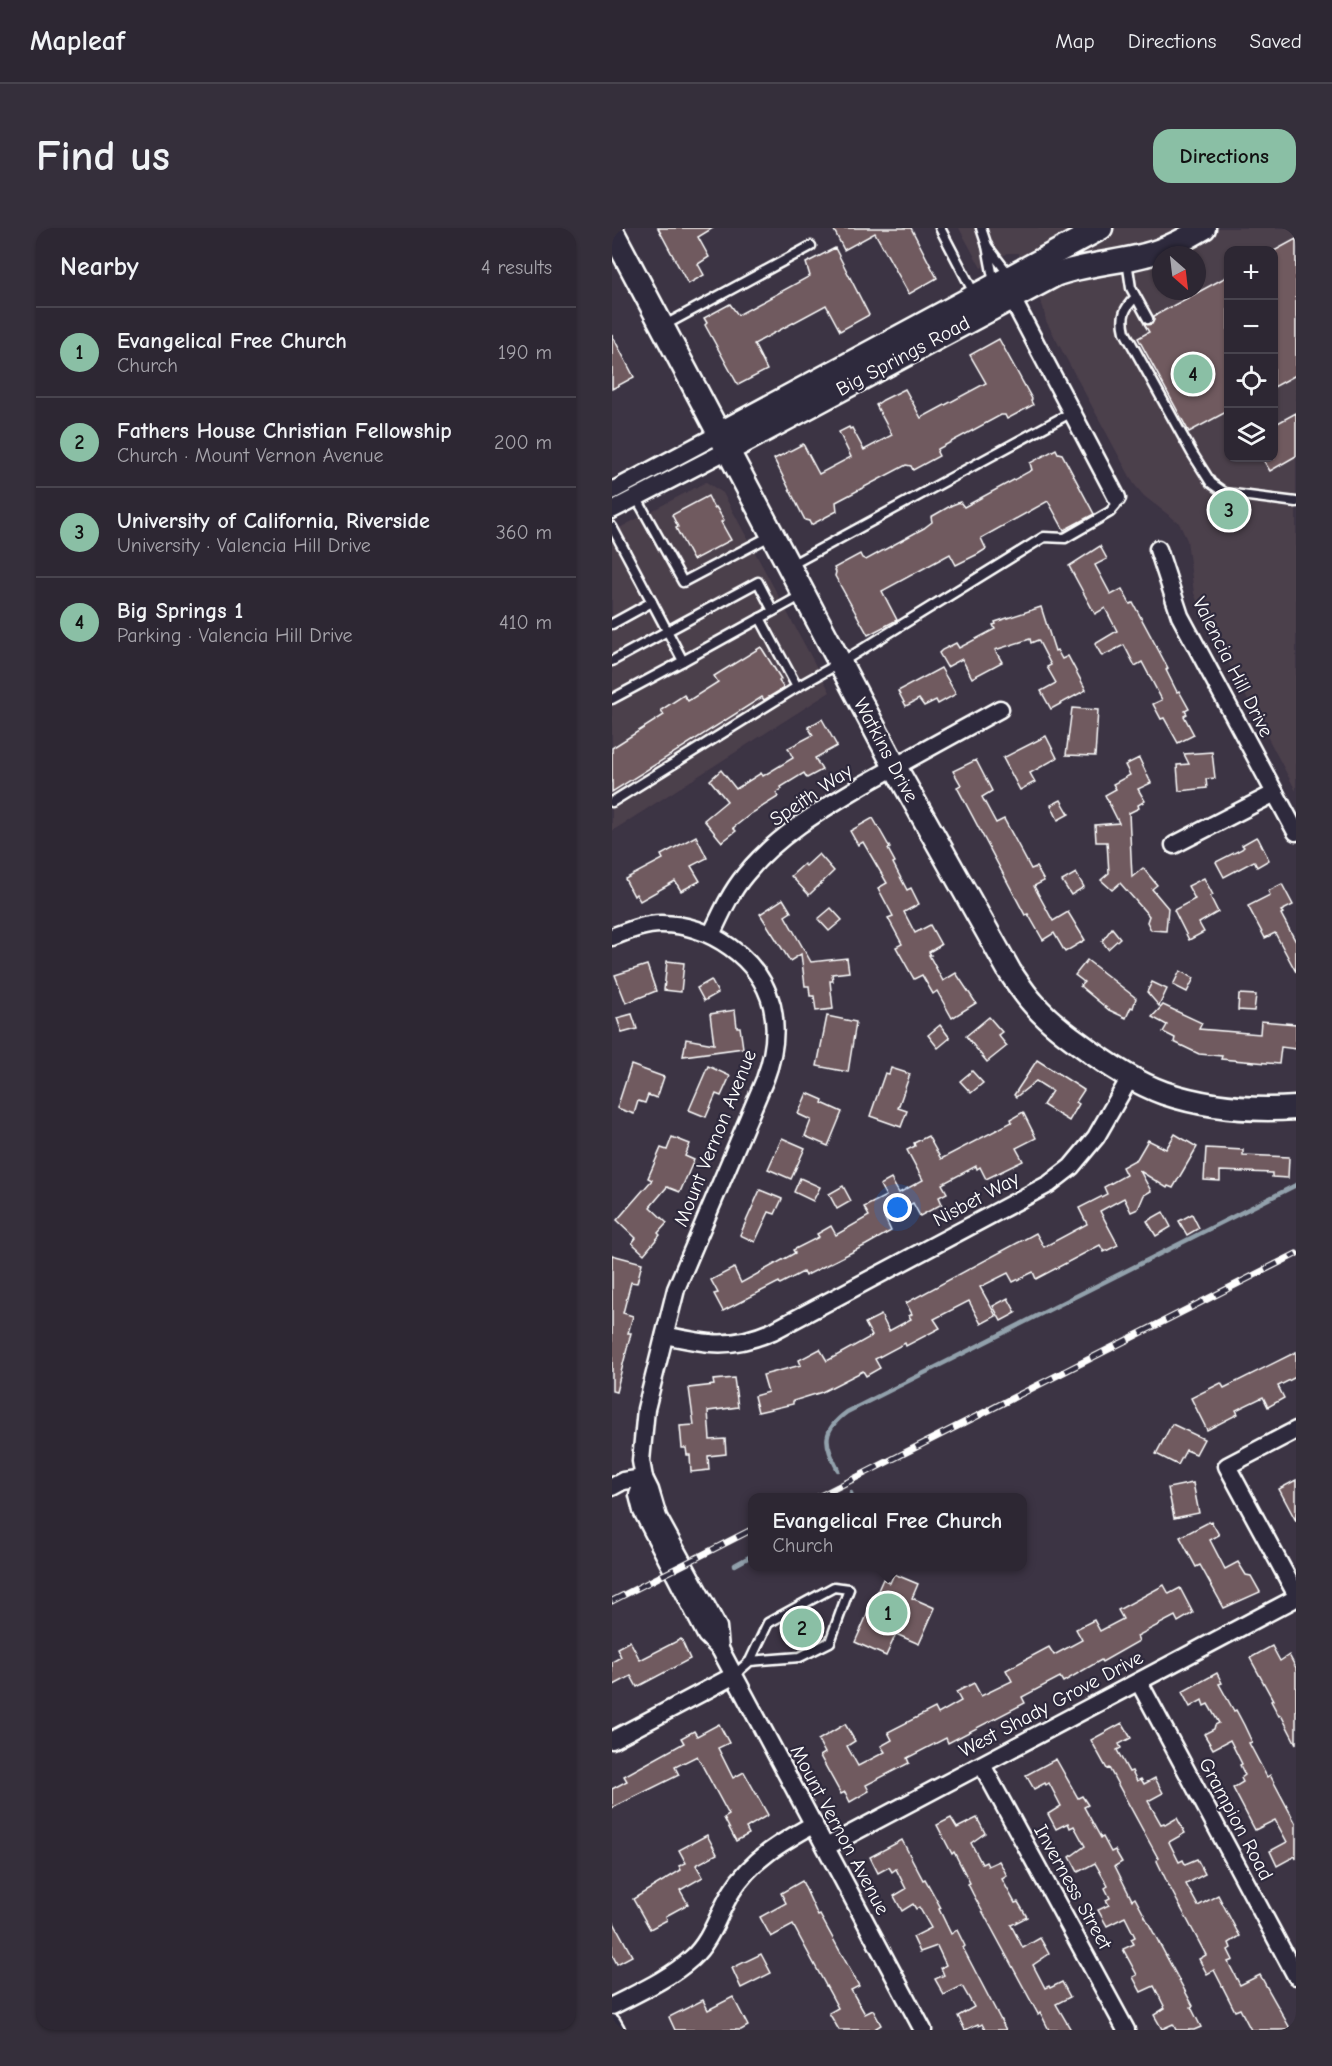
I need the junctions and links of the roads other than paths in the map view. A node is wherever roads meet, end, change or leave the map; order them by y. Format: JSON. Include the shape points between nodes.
{"nodes":[{"id":1,"x":940,"y":228,"type":"edge"},
{"id":2,"x":981,"y":228,"type":"edge"},
{"id":3,"x":1101,"y":228,"type":"edge"},
{"id":4,"x":1203,"y":228,"type":"edge"},
{"id":5,"x":612,"y":231,"type":"edge"},
{"id":6,"x":811,"y":246,"type":"dead end"},
{"id":7,"x":987,"y":246,"type":"junction"},
{"id":8,"x":1127,"y":260,"type":"junction"},
{"id":9,"x":999,"y":287,"type":"junction"},
{"id":10,"x":1135,"y":298,"type":"junction"},
{"id":11,"x":1148,"y":319,"type":"dead end"},
{"id":12,"x":662,"y":327,"type":"junction"},
{"id":13,"x":1073,"y":412,"type":"junction"},
{"id":14,"x":724,"y":442,"type":"junction"},
{"id":15,"x":614,"y":486,"type":"edge"},
{"id":16,"x":636,"y":497,"type":"junction"},
{"id":17,"x":1117,"y":498,"type":"joint"},
{"id":18,"x":1296,"y":502,"type":"edge"},
{"id":19,"x":612,"y":510,"type":"edge"},
{"id":20,"x":612,"y":527,"type":"edge"},
{"id":21,"x":773,"y":534,"type":"junction"},
{"id":22,"x":1158,"y":549,"type":"dead end"},
{"id":23,"x":790,"y":565,"type":"junction"},
{"id":24,"x":804,"y":593,"type":"junction"},
{"id":25,"x":652,"y":602,"type":"junction"},
{"id":26,"x":773,"y":610,"type":"junction"},
{"id":27,"x":760,"y":618,"type":"junction"},
{"id":28,"x":612,"y":624,"type":"edge"},
{"id":29,"x":667,"y":631,"type":"junction"},
{"id":30,"x":612,"y":661,"type":"edge"},
{"id":31,"x":683,"y":661,"type":"junction"},
{"id":32,"x":840,"y":663,"type":"junction"},
{"id":33,"x":797,"y":687,"type":"junction"},
{"id":34,"x":612,"y":699,"type":"edge"},
{"id":35,"x":1000,"y":709,"type":"dead end"},
{"id":36,"x":895,"y":767,"type":"junction"},
{"id":37,"x":1275,"y":792,"type":"junction"},
{"id":38,"x":612,"y":802,"type":"edge"},
{"id":39,"x":1296,"y":832,"type":"edge"},
{"id":40,"x":1174,"y":845,"type":"dead end"},
{"id":41,"x":711,"y":935,"type":"junction"},
{"id":42,"x":612,"y":937,"type":"edge"},
{"id":43,"x":1131,"y":1076,"type":"junction"},
{"id":44,"x":1296,"y":1108,"type":"edge"},
{"id":45,"x":665,"y":1335,"type":"junction"},
{"id":46,"x":1296,"y":1430,"type":"edge"},
{"id":47,"x":644,"y":1478,"type":"junction"},
{"id":48,"x":612,"y":1487,"type":"edge"},
{"id":49,"x":1296,"y":1596,"type":"edge"},
{"id":50,"x":750,"y":1661,"type":"junction"},
{"id":51,"x":734,"y":1676,"type":"junction"},
{"id":52,"x":1139,"y":1682,"type":"junction"},
{"id":53,"x":612,"y":1740,"type":"edge"},
{"id":54,"x":982,"y":1765,"type":"junction"},
{"id":55,"x":814,"y":1824,"type":"junction"},
{"id":56,"x":826,"y":1847,"type":"junction"},
{"id":57,"x":1296,"y":1976,"type":"edge"},
{"id":58,"x":612,"y":2006,"type":"edge"},
{"id":59,"x":612,"y":2023,"type":"edge"},
{"id":60,"x":616,"y":2030,"type":"edge"},
{"id":61,"x":923,"y":2030,"type":"edge"},
{"id":62,"x":1126,"y":2030,"type":"edge"}],
"edges":[{"from":1,"to":9,"type":"lane"},
{"from":2,"to":7,"type":"lane"},
{"from":3,"to":9,"type":"main road","name":"Big Springs Road"},
{"from":4,"to":8,"type":"main road","name":"Big Springs Road","via":[[1167,248]]},
{"from":5,"to":12,"type":"main road","name":"Watkins Drive"},
{"from":6,"to":12,"type":"lane"},
{"from":7,"to":9,"type":"lane"},
{"from":7,"to":9,"type":"lane"},
{"from":8,"to":9,"type":"main road","name":"Big Springs Road","via":[[1076,267]]},
{"from":8,"to":10,"type":"lane"},
{"from":9,"to":13,"type":"street"},
{"from":9,"to":14,"type":"main road","name":"Big Springs Road"},
{"from":9,"to":14,"type":"main road","name":"Big Springs Road"},
{"from":10,"to":11,"type":"lane"},
{"from":10,"to":18,"type":"lane","via":[[1124,311],[1125,332],[1211,483],[1225,493]]},
{"from":12,"to":14,"type":"main road","name":"Watkins Drive"},
{"from":13,"to":17,"type":"street"},
{"from":13,"to":23,"type":"lane"},
{"from":14,"to":15,"type":"street","name":"Big Springs Road"},
{"from":14,"to":16,"type":"street","name":"Big Springs Road"},
{"from":14,"to":21,"type":"main road","name":"Watkins Drive"},
{"from":16,"to":19,"type":"street","name":"Big Springs Road"},
{"from":16,"to":21,"type":"lane","via":[[683,582]]},
{"from":17,"to":32,"type":"lane","via":[[1116,505],[1103,517],[1065,538],[1044,537]]},
{"from":20,"to":25,"type":"lane"},
{"from":21,"to":23,"type":"main road","name":"Watkins Drive"},
{"from":22,"to":37,"type":"street","name":"Valencia Hill Drive","via":[[1180,616]]},
{"from":23,"to":24,"type":"main road","name":"Watkins Drive"},
{"from":24,"to":26,"type":"lane"},
{"from":24,"to":32,"type":"main road","name":"Watkins Drive"},
{"from":25,"to":28,"type":"lane"},
{"from":25,"to":29,"type":"lane"},
{"from":26,"to":27,"type":"lane"},
{"from":26,"to":29,"type":"lane","via":[[758,582]]},
{"from":27,"to":31,"type":"lane"},
{"from":27,"to":33,"type":"lane"},
{"from":29,"to":30,"type":"lane"},
{"from":29,"to":31,"type":"lane"},
{"from":31,"to":34,"type":"lane"},
{"from":32,"to":33,"type":"lane"},
{"from":32,"to":36,"type":"main road","name":"Watkins Drive"},
{"from":33,"to":38,"type":"lane"},
{"from":35,"to":36,"type":"street","name":"Speith Way"},
{"from":36,"to":41,"type":"street","name":"Speith Way","via":[[822,810],[779,841],[744,876]]},
{"from":36,"to":43,"type":"main road","name":"Watkins Drive","via":[[1010,972],[1032,1003],[1063,1032]]},
{"from":37,"to":39,"type":"street","name":"Valencia Hill Drive"},
{"from":37,"to":40,"type":"street"},
{"from":41,"to":42,"type":"street","name":"Mount Vernon Avenue","via":[[662,924]]},
{"from":41,"to":45,"type":"street","name":"Mount Vernon Avenue","via":[[745,959],[764,987],[774,1017],[773,1057],[676,1289]]},
{"from":43,"to":44,"type":"main road","name":"Watkins Drive","via":[[1162,1092],[1197,1101],[1271,1110]]},
{"from":43,"to":45,"type":"street","name":"Nisbet Way","via":[[1096,1137],[1071,1167],[1029,1196],[754,1339],[716,1344]]},
{"from":45,"to":47,"type":"street","name":"Mount Vernon Avenue","via":[[646,1409],[641,1461]]},
{"from":46,"to":49,"type":"street","via":[[1227,1466]]},
{"from":47,"to":48,"type":"street"},
{"from":47,"to":51,"type":"street","name":"Mount Vernon Avenue","via":[[638,1495],[642,1511],[706,1635],[720,1649]]},
{"from":49,"to":52,"type":"street","name":"West Shady Grove Drive"},
{"from":50,"to":50,"type":"lane","via":[[800,1657],[830,1642],[849,1589],[834,1587],[768,1623]]},
{"from":50,"to":51,"type":"lane"},
{"from":51,"to":53,"type":"street"},
{"from":51,"to":55,"type":"street","name":"Mount Vernon Avenue"},
{"from":52,"to":54,"type":"street","name":"West Shady Grove Drive"},
{"from":52,"to":57,"type":"street","name":"Grampion Road"},
{"from":54,"to":56,"type":"street","name":"West Shady Grove Drive"},
{"from":54,"to":62,"type":"street","name":"Inverness Street"},
{"from":55,"to":56,"type":"street","name":"Mount Vernon Avenue"},
{"from":55,"to":58,"type":"street","via":[[755,1862],[731,1892],[707,1940],[691,1959]]},
{"from":56,"to":61,"type":"street","name":"Mount Vernon Avenue"},
{"from":59,"to":60,"type":"street"}]}
